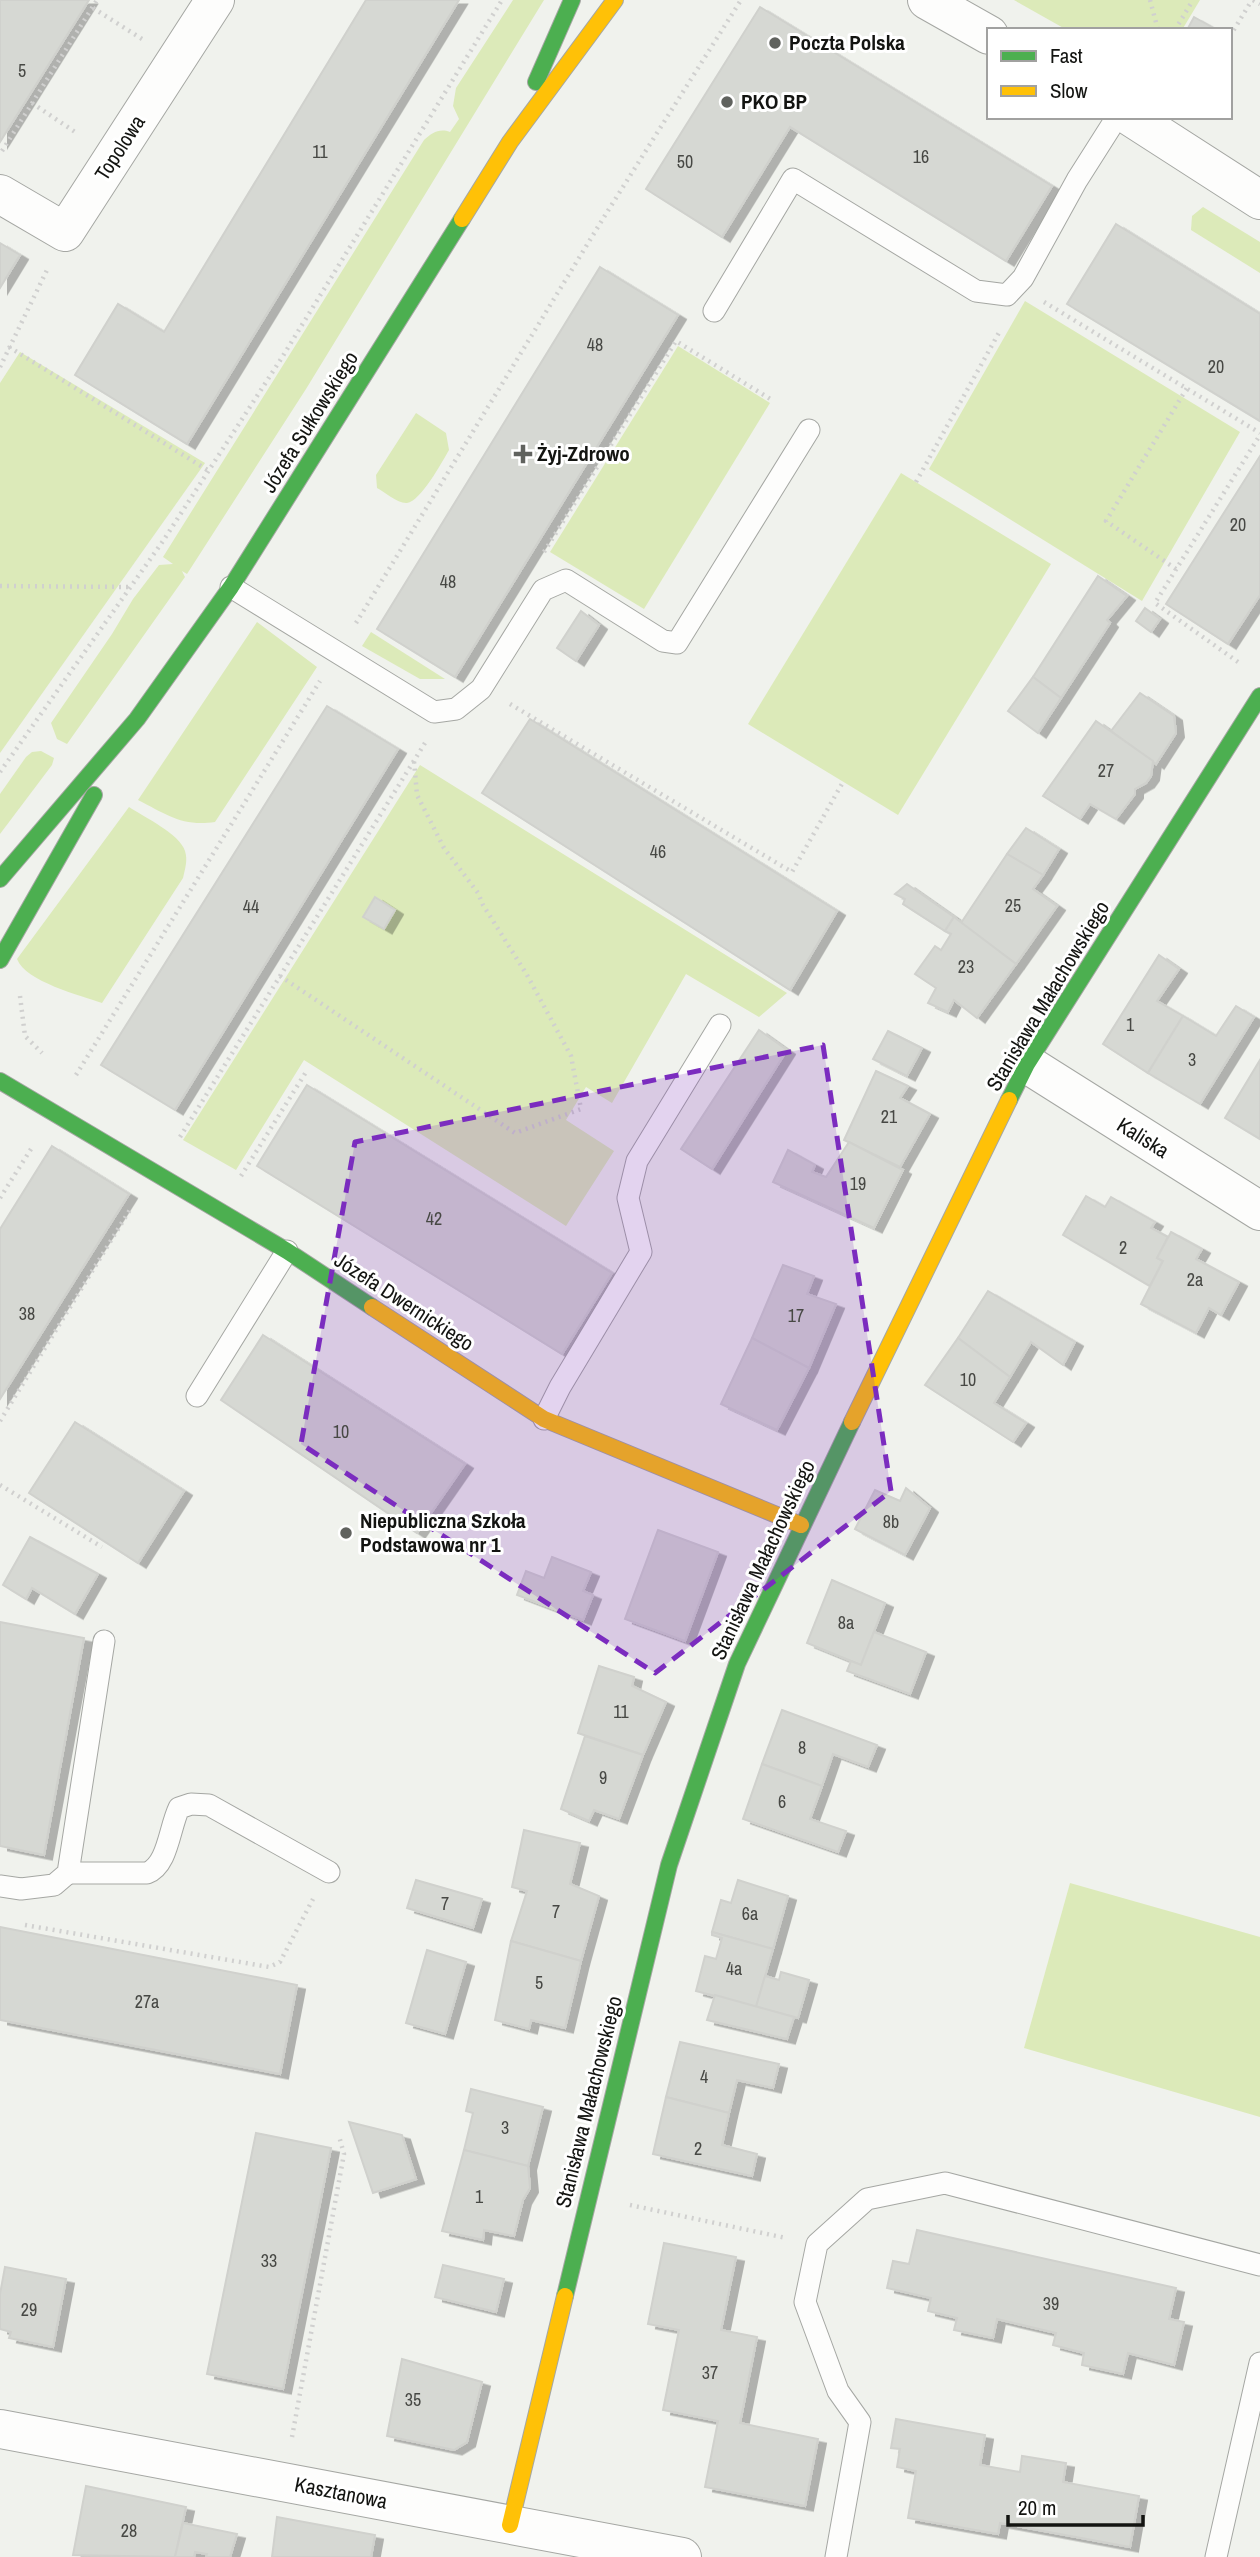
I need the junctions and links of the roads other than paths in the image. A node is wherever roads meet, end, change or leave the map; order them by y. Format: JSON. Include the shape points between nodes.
{"nodes":[{"id":1,"x":215,"y":0,"type":"edge"},
{"id":2,"x":572,"y":0,"type":"edge"},
{"id":3,"x":615,"y":0,"type":"edge"},
{"id":4,"x":927,"y":0,"type":"edge"},
{"id":5,"x":987,"y":35,"type":"edge"},
{"id":6,"x":1116,"y":119,"type":"edge"},
{"id":7,"x":1134,"y":119,"type":"edge"},
{"id":8,"x":510,"y":142,"type":"junction"},
{"id":9,"x":0,"y":194,"type":"edge"},
{"id":10,"x":1260,"y":200,"type":"edge"},
{"id":11,"x":714,"y":311,"type":"dead end"},
{"id":12,"x":809,"y":430,"type":"dead end"},
{"id":13,"x":231,"y":587,"type":"junction"},
{"id":14,"x":1260,"y":696,"type":"edge"},
{"id":15,"x":137,"y":719,"type":"junction"},
{"id":16,"x":0,"y":879,"type":"edge"},
{"id":17,"x":0,"y":960,"type":"edge"},
{"id":18,"x":720,"y":1025,"type":"dead end"},
{"id":19,"x":1027,"y":1064,"type":"junction"},
{"id":20,"x":0,"y":1081,"type":"edge"},
{"id":21,"x":1260,"y":1211,"type":"edge"},
{"id":22,"x":287,"y":1251,"type":"junction"},
{"id":23,"x":197,"y":1396,"type":"dead end"},
{"id":24,"x":544,"y":1419,"type":"junction"},
{"id":25,"x":801,"y":1525,"type":"junction"},
{"id":26,"x":104,"y":1641,"type":"dead end"},
{"id":27,"x":329,"y":1872,"type":"road end"},
{"id":28,"x":68,"y":1873,"type":"junction"},
{"id":29,"x":0,"y":1886,"type":"edge"},
{"id":30,"x":1260,"y":2265,"type":"edge"},
{"id":31,"x":1260,"y":2363,"type":"edge"},
{"id":32,"x":0,"y":2429,"type":"edge"},
{"id":33,"x":510,"y":2525,"type":"junction"},
{"id":34,"x":643,"y":2554,"type":"edge"},
{"id":35,"x":682,"y":2557,"type":"edge"},
{"id":36,"x":836,"y":2557,"type":"edge"},
{"id":37,"x":1216,"y":2557,"type":"edge"}],
"edges":[{"from":1,"to":9,"type":"street","name":"Topolowa","via":[[65,232]]},
{"from":2,"to":8,"type":"street","name":"Józefa Sułkowskiego"},
{"from":3,"to":8,"type":"street","name":"Józefa Sułkowskiego"},
{"from":4,"to":5,"type":"street"},
{"from":6,"to":11,"type":"lane","via":[[1020,287],[1007,295],[976,291],[793,179]]},
{"from":7,"to":10,"type":"street"},
{"from":8,"to":13,"type":"street","name":"Józefa Sułkowskiego"},
{"from":12,"to":13,"type":"lane","via":[[677,643],[663,640],[566,580],[543,590],[481,689],[456,709],[434,712]]},
{"from":13,"to":15,"type":"street","name":"Józefa Sułkowskiego"},
{"from":14,"to":19,"type":"street","name":"Stanisława Małachowskiego"},
{"from":15,"to":16,"type":"street","name":"Józefa Sułkowskiego"},
{"from":15,"to":17,"type":"street","name":"Józefa Sułkowskiego"},
{"from":18,"to":24,"type":"lane","via":[[637,1161],[628,1198],[641,1252]]},
{"from":19,"to":21,"type":"street","name":"Kaliska"},
{"from":19,"to":25,"type":"street","name":"Stanisława Małachowskiego"},
{"from":20,"to":22,"type":"street","name":"Józefa Dwernickiego"},
{"from":22,"to":23,"type":"lane"},
{"from":22,"to":24,"type":"street","name":"Józefa Dwernickiego"},
{"from":24,"to":25,"type":"street","name":"Józefa Dwernickiego"},
{"from":25,"to":33,"type":"street","name":"Stanisława Małachowskiego","via":[[737,1664],[669,1865]]},
{"from":26,"to":28,"type":"lane"},
{"from":27,"to":28,"type":"lane","via":[[209,1805],[191,1804],[179,1808],[156,1870]]},
{"from":28,"to":29,"type":"lane","via":[[54,1885]]},
{"from":30,"to":36,"type":"lane","via":[[944,2183],[867,2199],[817,2244],[805,2302],[838,2391],[860,2422]]},
{"from":31,"to":37,"type":"lane"},
{"from":32,"to":33,"type":"street","name":"Kasztanowa"},
{"from":33,"to":34,"type":"street","name":"Kasztanowa"},
{"from":34,"to":35,"type":"street","name":"Kasztanowa"}]}
